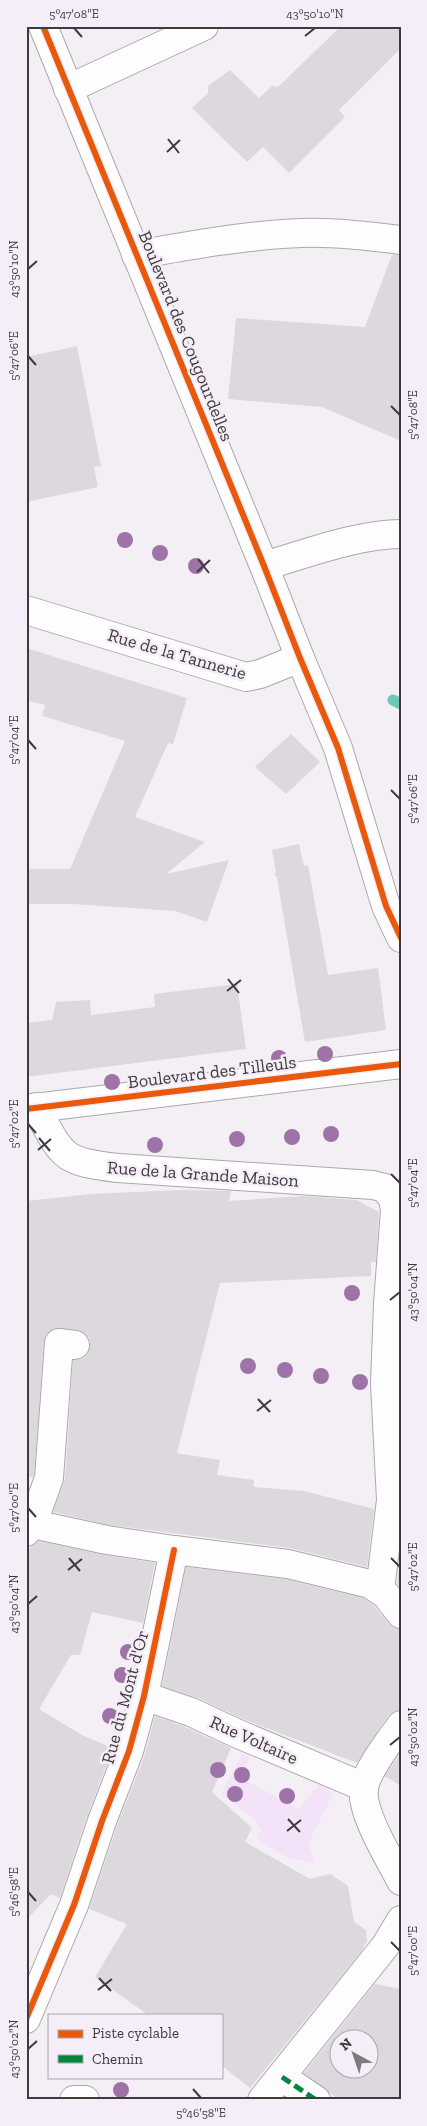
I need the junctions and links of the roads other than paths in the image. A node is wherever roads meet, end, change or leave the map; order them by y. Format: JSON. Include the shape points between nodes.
{"nodes":[{"id":1,"x":43,"y":26,"type":"edge"},
{"id":2,"x":204,"y":26,"type":"edge"},
{"id":3,"x":68,"y":89,"type":"junction"},
{"id":4,"x":401,"y":240,"type":"edge"},
{"id":5,"x":136,"y":255,"type":"junction"},
{"id":6,"x":401,"y":534,"type":"edge"},
{"id":7,"x":264,"y":566,"type":"junction"},
{"id":8,"x":26,"y":610,"type":"edge"},
{"id":9,"x":300,"y":658,"type":"junction"},
{"id":10,"x":401,"y":938,"type":"edge"},
{"id":11,"x":401,"y":1064,"type":"edge"},
{"id":12,"x":31,"y":1108,"type":"edge"},
{"id":13,"x":397,"y":1198,"type":"edge"},
{"id":14,"x":75,"y":1345,"type":"dead end"},
{"id":15,"x":29,"y":1524,"type":"edge"},
{"id":16,"x":174,"y":1550,"type":"junction"},
{"id":17,"x":380,"y":1590,"type":"junction"},
{"id":18,"x":401,"y":1614,"type":"edge"},
{"id":19,"x":144,"y":1696,"type":"junction"},
{"id":20,"x":401,"y":1724,"type":"edge"},
{"id":21,"x":364,"y":1787,"type":"junction"},
{"id":22,"x":401,"y":1881,"type":"edge"},
{"id":23,"x":401,"y":1920,"type":"edge"},
{"id":24,"x":393,"y":1952,"type":"edge"},
{"id":25,"x":26,"y":2019,"type":"edge"},
{"id":26,"x":282,"y":2076,"type":"junction"},
{"id":27,"x":74,"y":2100,"type":"edge"},
{"id":28,"x":85,"y":2100,"type":"edge"},
{"id":29,"x":262,"y":2100,"type":"edge"},
{"id":30,"x":316,"y":2100,"type":"edge"}],
"edges":[{"from":1,"to":3,"type":"street","name":"Boulevard des Cougourdelles"},
{"from":2,"to":3,"type":"street"},
{"from":3,"to":5,"type":"street","name":"Boulevard des Cougourdelles"},
{"from":4,"to":5,"type":"street","via":[[303,233]]},
{"from":5,"to":7,"type":"street","name":"Boulevard des Cougourdelles"},
{"from":6,"to":7,"type":"street","via":[[358,540]]},
{"from":7,"to":9,"type":"street","name":"Boulevard des Cougourdelles"},
{"from":8,"to":9,"type":"street","name":"Rue de la Tannerie","via":[[246,677]]},
{"from":9,"to":10,"type":"street","via":[[338,748],[386,906]]},
{"from":11,"to":12,"type":"street","name":"Boulevard des Tilleuls"},
{"from":12,"to":13,"type":"street","name":"Rue de la Grande Maison","via":[[59,1148],[70,1158],[83,1163],[373,1185],[385,1188]]},
{"from":13,"to":17,"type":"street","via":[[385,1384],[391,1500]]},
{"from":14,"to":15,"type":"street","via":[[59,1343],[48,1478]]},
{"from":15,"to":16,"type":"street"},
{"from":16,"to":17,"type":"street","via":[[288,1564],[370,1584]]},
{"from":16,"to":19,"type":"street","name":"Rue du Mont d'Or"},
{"from":17,"to":18,"type":"street"},
{"from":19,"to":21,"type":"street","name":"Rue Voltaire","via":[[191,1712]]},
{"from":19,"to":25,"type":"street","name":"Rue du Mont d'Or","via":[[129,1751],[74,1905]]},
{"from":20,"to":21,"type":"street"},
{"from":21,"to":22,"type":"street","via":[[366,1810]]},
{"from":23,"to":24,"type":"street"},
{"from":24,"to":26,"type":"street"},
{"from":26,"to":29,"type":"street"},
{"from":26,"to":30,"type":"street"},
{"from":27,"to":28,"type":"street"}]}
